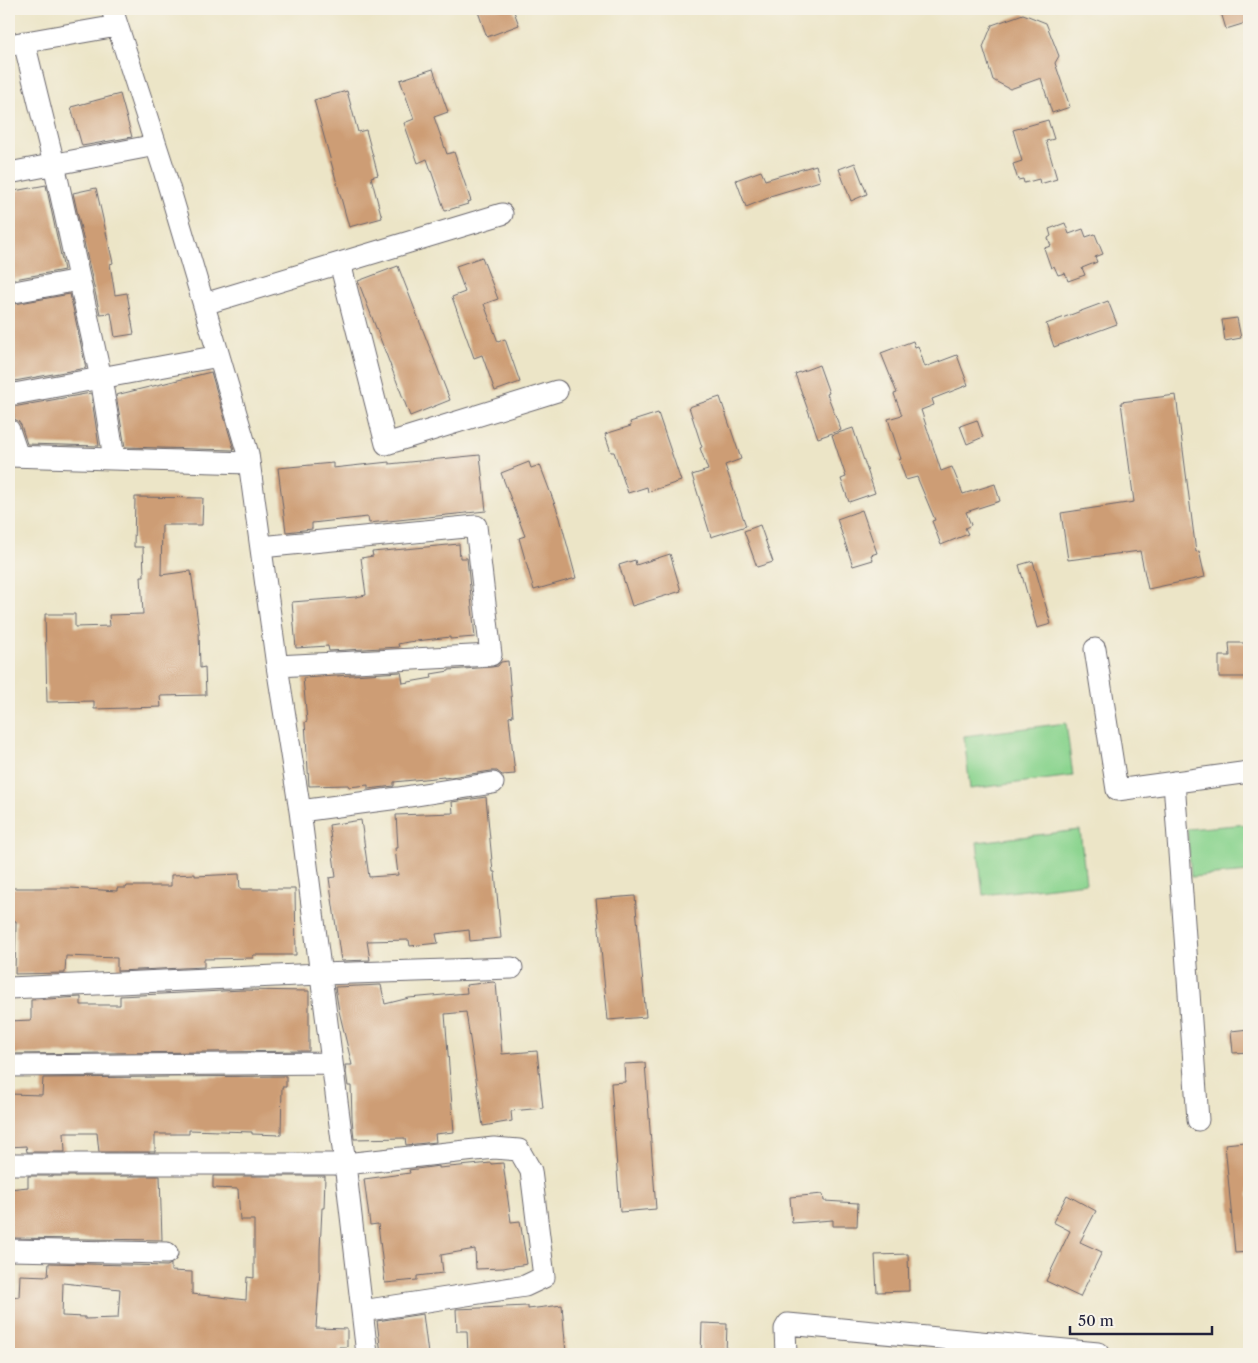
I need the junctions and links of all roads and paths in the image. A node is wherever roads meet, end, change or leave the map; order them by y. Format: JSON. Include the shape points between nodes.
{"nodes":[{"id":1,"x":115,"y":18,"type":"edge"},
{"id":2,"x":16,"y":43,"type":"edge"},
{"id":3,"x":156,"y":145,"type":"junction"},
{"id":4,"x":54,"y":164,"type":"junction"},
{"id":5,"x":9,"y":172,"type":"edge"},
{"id":6,"x":502,"y":214,"type":"dead end"},
{"id":7,"x":340,"y":263,"type":"junction"},
{"id":8,"x":79,"y":280,"type":"junction"},
{"id":9,"x":9,"y":293,"type":"edge"},
{"id":10,"x":204,"y":304,"type":"junction"},
{"id":11,"x":219,"y":356,"type":"junction"},
{"id":12,"x":101,"y":378,"type":"junction"},
{"id":13,"x":557,"y":391,"type":"dead end"},
{"id":14,"x":9,"y":395,"type":"edge"},
{"id":15,"x":9,"y":430,"type":"edge"},
{"id":16,"x":14,"y":456,"type":"edge"},
{"id":17,"x":114,"y":458,"type":"junction"},
{"id":18,"x":249,"y":463,"type":"junction"},
{"id":19,"x":260,"y":547,"type":"junction"},
{"id":20,"x":1095,"y":649,"type":"dead end"},
{"id":21,"x":277,"y":666,"type":"junction"},
{"id":22,"x":1249,"y":772,"type":"edge"},
{"id":23,"x":1174,"y":782,"type":"junction"},
{"id":24,"x":493,"y":783,"type":"dead end"},
{"id":25,"x":300,"y":811,"type":"junction"},
{"id":26,"x":512,"y":968,"type":"dead end"},
{"id":27,"x":320,"y":974,"type":"junction"},
{"id":28,"x":9,"y":988,"type":"edge"},
{"id":29,"x":332,"y":1062,"type":"junction"},
{"id":30,"x":9,"y":1066,"type":"edge"},
{"id":31,"x":1198,"y":1120,"type":"dead end"},
{"id":32,"x":9,"y":1164,"type":"edge"},
{"id":33,"x":345,"y":1164,"type":"junction"},
{"id":34,"x":9,"y":1250,"type":"edge"},
{"id":35,"x":167,"y":1253,"type":"dead end"},
{"id":36,"x":362,"y":1311,"type":"junction"},
{"id":37,"x":367,"y":1354,"type":"edge"},
{"id":38,"x":786,"y":1354,"type":"edge"},
{"id":39,"x":1098,"y":1354,"type":"edge"}],
"edges":[{"from":1,"to":2,"type":"street"},
{"from":1,"to":3,"type":"street"},
{"from":2,"to":4,"type":"street"},
{"from":3,"to":4,"type":"street"},
{"from":3,"to":10,"type":"street"},
{"from":4,"to":5,"type":"street"},
{"from":4,"to":8,"type":"street"},
{"from":6,"to":7,"type":"street"},
{"from":7,"to":10,"type":"street"},
{"from":7,"to":13,"type":"street","via":[[386,444]]},
{"from":8,"to":9,"type":"street"},
{"from":8,"to":12,"type":"street"},
{"from":10,"to":11,"type":"street"},
{"from":11,"to":12,"type":"street"},
{"from":11,"to":18,"type":"street"},
{"from":12,"to":14,"type":"street"},
{"from":12,"to":17,"type":"street"},
{"from":15,"to":16,"type":"street"},
{"from":16,"to":17,"type":"street"},
{"from":17,"to":18,"type":"street"},
{"from":18,"to":19,"type":"street"},
{"from":19,"to":21,"type":"street"},
{"from":19,"to":21,"type":"street","via":[[476,526],[491,655]]},
{"from":20,"to":23,"type":"street","via":[[1117,790]]},
{"from":21,"to":25,"type":"street"},
{"from":22,"to":23,"type":"street"},
{"from":23,"to":31,"type":"street"},
{"from":24,"to":25,"type":"street"},
{"from":25,"to":27,"type":"street"},
{"from":26,"to":27,"type":"street"},
{"from":27,"to":28,"type":"street"},
{"from":27,"to":29,"type":"street"},
{"from":29,"to":30,"type":"street"},
{"from":29,"to":33,"type":"street"},
{"from":32,"to":33,"type":"street"},
{"from":33,"to":36,"type":"street"},
{"from":33,"to":36,"type":"street","via":[[494,1148],[519,1150],[531,1171],[544,1277],[524,1286]]},
{"from":34,"to":35,"type":"street"},
{"from":36,"to":37,"type":"street"},
{"from":38,"to":39,"type":"street","via":[[785,1329],[788,1324]]}]}
